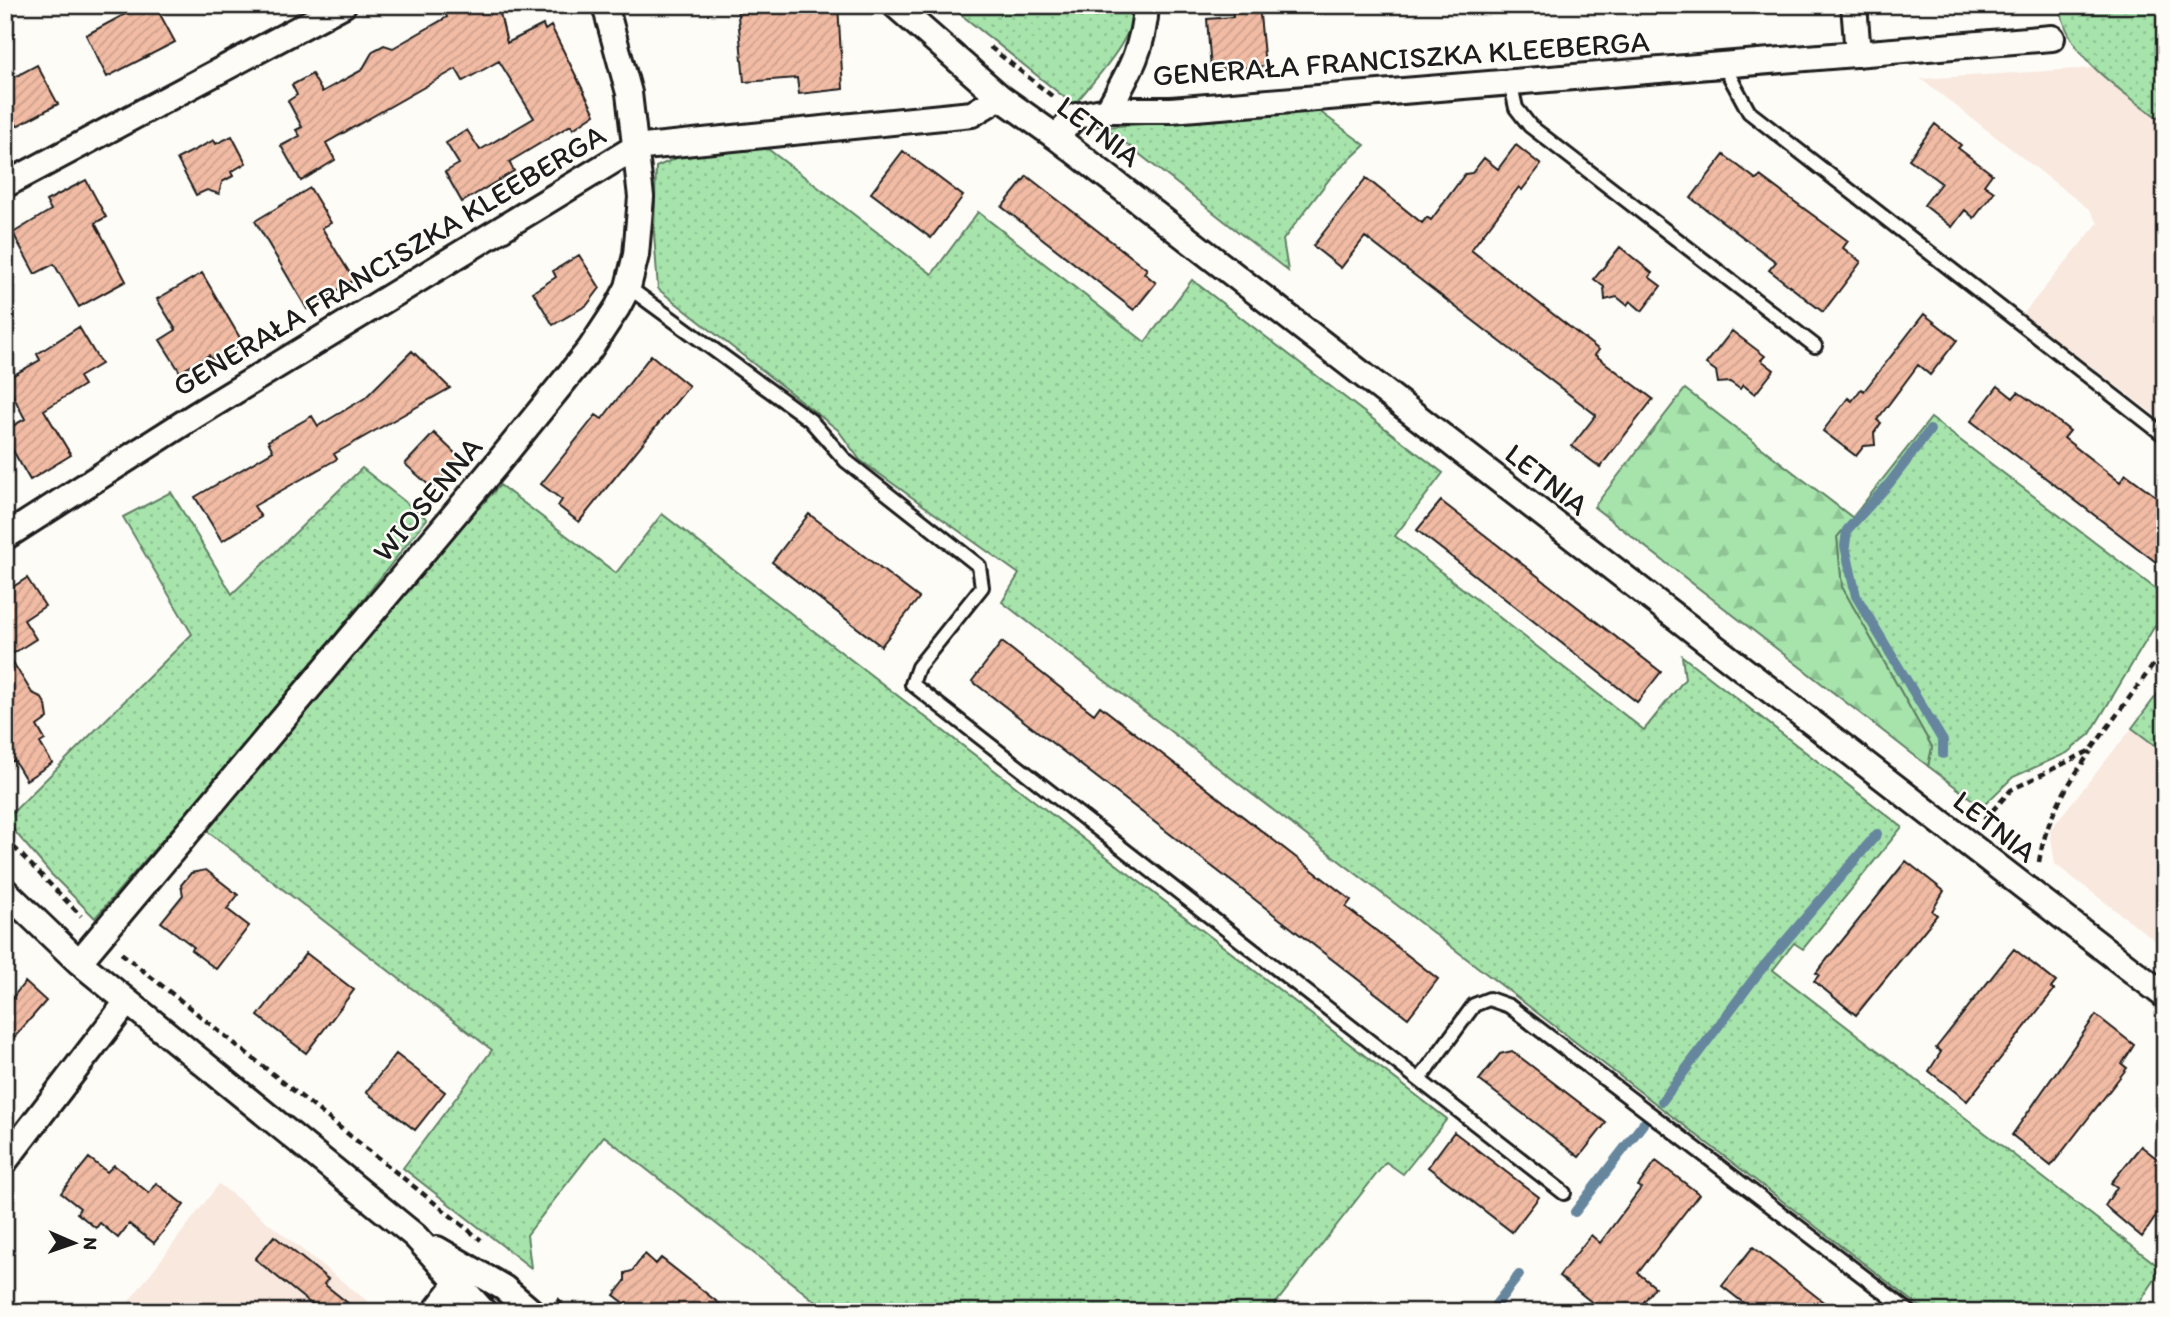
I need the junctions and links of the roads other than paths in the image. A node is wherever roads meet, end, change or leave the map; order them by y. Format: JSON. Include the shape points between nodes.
{"nodes":[{"id":1,"x":343,"y":5,"type":"edge"},
{"id":2,"x":605,"y":5,"type":"edge"},
{"id":3,"x":895,"y":5,"type":"edge"},
{"id":4,"x":1146,"y":5,"type":"edge"},
{"id":5,"x":1854,"y":5,"type":"edge"},
{"id":6,"x":2052,"y":38,"type":"dead end"},
{"id":7,"x":1858,"y":54,"type":"junction"},
{"id":8,"x":1724,"y":66,"type":"junction"},
{"id":9,"x":1510,"y":81,"type":"junction"},
{"id":10,"x":1000,"y":97,"type":"junction"},
{"id":11,"x":1108,"y":110,"type":"junction"},
{"id":12,"x":1056,"y":137,"type":"junction"},
{"id":13,"x":634,"y":148,"type":"junction"},
{"id":14,"x":5,"y":185,"type":"edge"},
{"id":15,"x":628,"y":287,"type":"junction"},
{"id":16,"x":1815,"y":345,"type":"dead end"},
{"id":17,"x":2165,"y":436,"type":"edge"},
{"id":18,"x":5,"y":537,"type":"edge"},
{"id":19,"x":5,"y":891,"type":"edge"},
{"id":20,"x":79,"y":962,"type":"junction"},
{"id":21,"x":2165,"y":996,"type":"edge"},
{"id":22,"x":127,"y":1002,"type":"junction"},
{"id":23,"x":1420,"y":1079,"type":"junction"},
{"id":24,"x":5,"y":1161,"type":"edge"},
{"id":25,"x":1564,"y":1193,"type":"dead end"},
{"id":26,"x":463,"y":1276,"type":"junction"},
{"id":27,"x":435,"y":1312,"type":"edge"},
{"id":28,"x":484,"y":1312,"type":"edge"},
{"id":29,"x":532,"y":1312,"type":"edge"},
{"id":30,"x":1910,"y":1312,"type":"edge"}],
"edges":[{"from":1,"to":14,"type":"street"},
{"from":2,"to":13,"type":"street","name":"WIOSENNA","via":[[629,93]]},
{"from":3,"to":10,"type":"street","name":"LETNIA"},
{"from":4,"to":11,"type":"street","via":[[1144,36]]},
{"from":5,"to":7,"type":"street"},
{"from":6,"to":7,"type":"street","name":"GENERAŁA FRANCISZKA KLEEBERGA"},
{"from":7,"to":8,"type":"street","name":"GENERAŁA FRANCISZKA KLEEBERGA"},
{"from":8,"to":9,"type":"street","name":"GENERAŁA FRANCISZKA KLEEBERGA"},
{"from":8,"to":17,"type":"lane","via":[[1749,112]]},
{"from":9,"to":11,"type":"street","name":"GENERAŁA FRANCISZKA KLEEBERGA","via":[[1171,110]]},
{"from":9,"to":16,"type":"lane","via":[[1513,102],[1530,126]]},
{"from":10,"to":12,"type":"street","name":"LETNIA"},
{"from":10,"to":13,"type":"street","name":"GENERAŁA FRANCISZKA KLEEBERGA","via":[[972,114]]},
{"from":11,"to":12,"type":"street","name":"GENERAŁA FRANCISZKA KLEEBERGA","via":[[1076,116]]},
{"from":12,"to":21,"type":"street","name":"LETNIA"},
{"from":13,"to":15,"type":"street","name":"WIOSENNA","via":[[641,197]]},
{"from":13,"to":18,"type":"street","name":"GENERAŁA FRANCISZKA KLEEBERGA"},
{"from":15,"to":20,"type":"street","name":"WIOSENNA","via":[[590,349],[521,434]]},
{"from":15,"to":23,"type":"lane","via":[[810,420],[846,461],[979,566],[982,587],[918,667],[912,684]]},
{"from":19,"to":20,"type":"street"},
{"from":20,"to":22,"type":"street"},
{"from":22,"to":24,"type":"street"},
{"from":22,"to":26,"type":"street"},
{"from":23,"to":25,"type":"lane"},
{"from":23,"to":30,"type":"lane","via":[[1475,1005],[1489,999],[1509,1006]]},
{"from":26,"to":27,"type":"street"},
{"from":26,"to":28,"type":"street"},
{"from":26,"to":29,"type":"street","via":[[504,1288]]}]}
